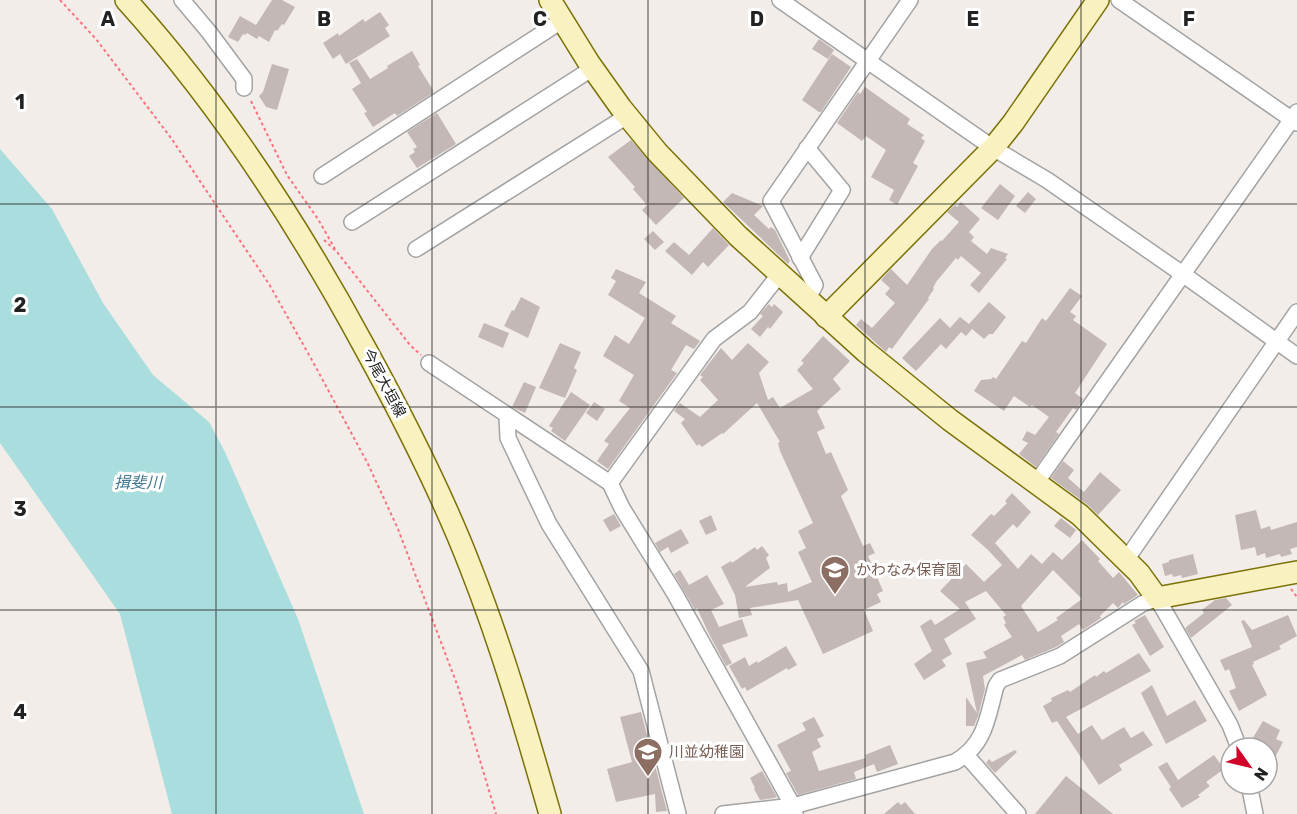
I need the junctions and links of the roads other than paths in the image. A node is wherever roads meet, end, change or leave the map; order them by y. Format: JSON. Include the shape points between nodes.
{"nodes":[{"id":1,"x":126,"y":0,"type":"edge"},
{"id":2,"x":182,"y":0,"type":"edge"},
{"id":3,"x":550,"y":0,"type":"edge"},
{"id":4,"x":780,"y":0,"type":"edge"},
{"id":5,"x":910,"y":0,"type":"edge"},
{"id":6,"x":1098,"y":0,"type":"edge"},
{"id":7,"x":1119,"y":0,"type":"edge"},
{"id":8,"x":563,"y":20,"type":"junction"},
{"id":9,"x":868,"y":61,"type":"junction"},
{"id":10,"x":593,"y":68,"type":"junction"},
{"id":11,"x":244,"y":88,"type":"road end"},
{"id":12,"x":627,"y":116,"type":"junction"},
{"id":13,"x":1295,"y":118,"type":"edge"},
{"id":14,"x":807,"y":148,"type":"junction"},
{"id":15,"x":993,"y":148,"type":"junction"},
{"id":16,"x":322,"y":176,"type":"dead end"},
{"id":17,"x":352,"y":222,"type":"dead end"},
{"id":18,"x":416,"y":249,"type":"dead end"},
{"id":19,"x":801,"y":258,"type":"junction"},
{"id":20,"x":1184,"y":274,"type":"junction"},
{"id":21,"x":779,"y":275,"type":"junction"},
{"id":22,"x":807,"y":300,"type":"junction"},
{"id":23,"x":1297,"y":312,"type":"edge"},
{"id":24,"x":826,"y":317,"type":"junction"},
{"id":25,"x":1276,"y":342,"type":"junction"},
{"id":26,"x":1297,"y":356,"type":"edge"},
{"id":27,"x":429,"y":363,"type":"road end"},
{"id":28,"x":507,"y":416,"type":"junction"},
{"id":29,"x":610,"y":483,"type":"junction"},
{"id":30,"x":1036,"y":483,"type":"junction"},
{"id":31,"x":1126,"y":561,"type":"junction"},
{"id":32,"x":1297,"y":572,"type":"edge"},
{"id":33,"x":1157,"y":598,"type":"junction"},
{"id":34,"x":1234,"y":736,"type":"edge"},
{"id":35,"x":966,"y":755,"type":"junction"},
{"id":36,"x":1251,"y":796,"type":"edge"},
{"id":37,"x":794,"y":810,"type":"edge"},
{"id":38,"x":550,"y":814,"type":"edge"},
{"id":39,"x":678,"y":814,"type":"edge"},
{"id":40,"x":723,"y":814,"type":"edge"},
{"id":41,"x":1018,"y":814,"type":"edge"},
{"id":42,"x":1255,"y":814,"type":"edge"}],
"edges":[{"from":1,"to":38,"type":"street","name":"今尾大垣線","via":[[195,83],[256,166],[344,309],[410,431],[486,609],[519,703]]},
{"from":2,"to":11,"type":"street","via":[[243,79]]},
{"from":3,"to":8,"type":"street"},
{"from":4,"to":9,"type":"street"},
{"from":5,"to":9,"type":"street"},
{"from":6,"to":15,"type":"street"},
{"from":7,"to":13,"type":"street"},
{"from":8,"to":10,"type":"street"},
{"from":8,"to":16,"type":"street"},
{"from":9,"to":14,"type":"street"},
{"from":9,"to":15,"type":"street"},
{"from":10,"to":12,"type":"street"},
{"from":10,"to":17,"type":"street"},
{"from":12,"to":18,"type":"street"},
{"from":12,"to":21,"type":"street","via":[[657,152]]},
{"from":13,"to":20,"type":"street"},
{"from":14,"to":19,"type":"street","via":[[771,201]]},
{"from":14,"to":19,"type":"street","via":[[842,190]]},
{"from":15,"to":20,"type":"street","via":[[1047,180]]},
{"from":15,"to":24,"type":"street"},
{"from":19,"to":22,"type":"street","via":[[815,285]]},
{"from":20,"to":25,"type":"street"},
{"from":20,"to":30,"type":"street"},
{"from":21,"to":22,"type":"street"},
{"from":21,"to":29,"type":"street","via":[[750,312],[714,339]]},
{"from":22,"to":24,"type":"street"},
{"from":23,"to":25,"type":"street"},
{"from":24,"to":30,"type":"street","via":[[950,420]]},
{"from":25,"to":26,"type":"street"},
{"from":25,"to":31,"type":"street"},
{"from":27,"to":28,"type":"street"},
{"from":28,"to":29,"type":"street"},
{"from":28,"to":39,"type":"street","via":[[508,438],[549,524],[641,671]]},
{"from":29,"to":37,"type":"street"},
{"from":30,"to":31,"type":"street","via":[[1080,515]]},
{"from":31,"to":33,"type":"street"},
{"from":32,"to":33,"type":"street"},
{"from":33,"to":34,"type":"street"},
{"from":33,"to":35,"type":"street","via":[[1060,656],[1000,680],[984,729],[976,746]]},
{"from":35,"to":37,"type":"street","via":[[955,762]]},
{"from":35,"to":41,"type":"street"},
{"from":36,"to":42,"type":"street"},
{"from":37,"to":40,"type":"street"}]}
